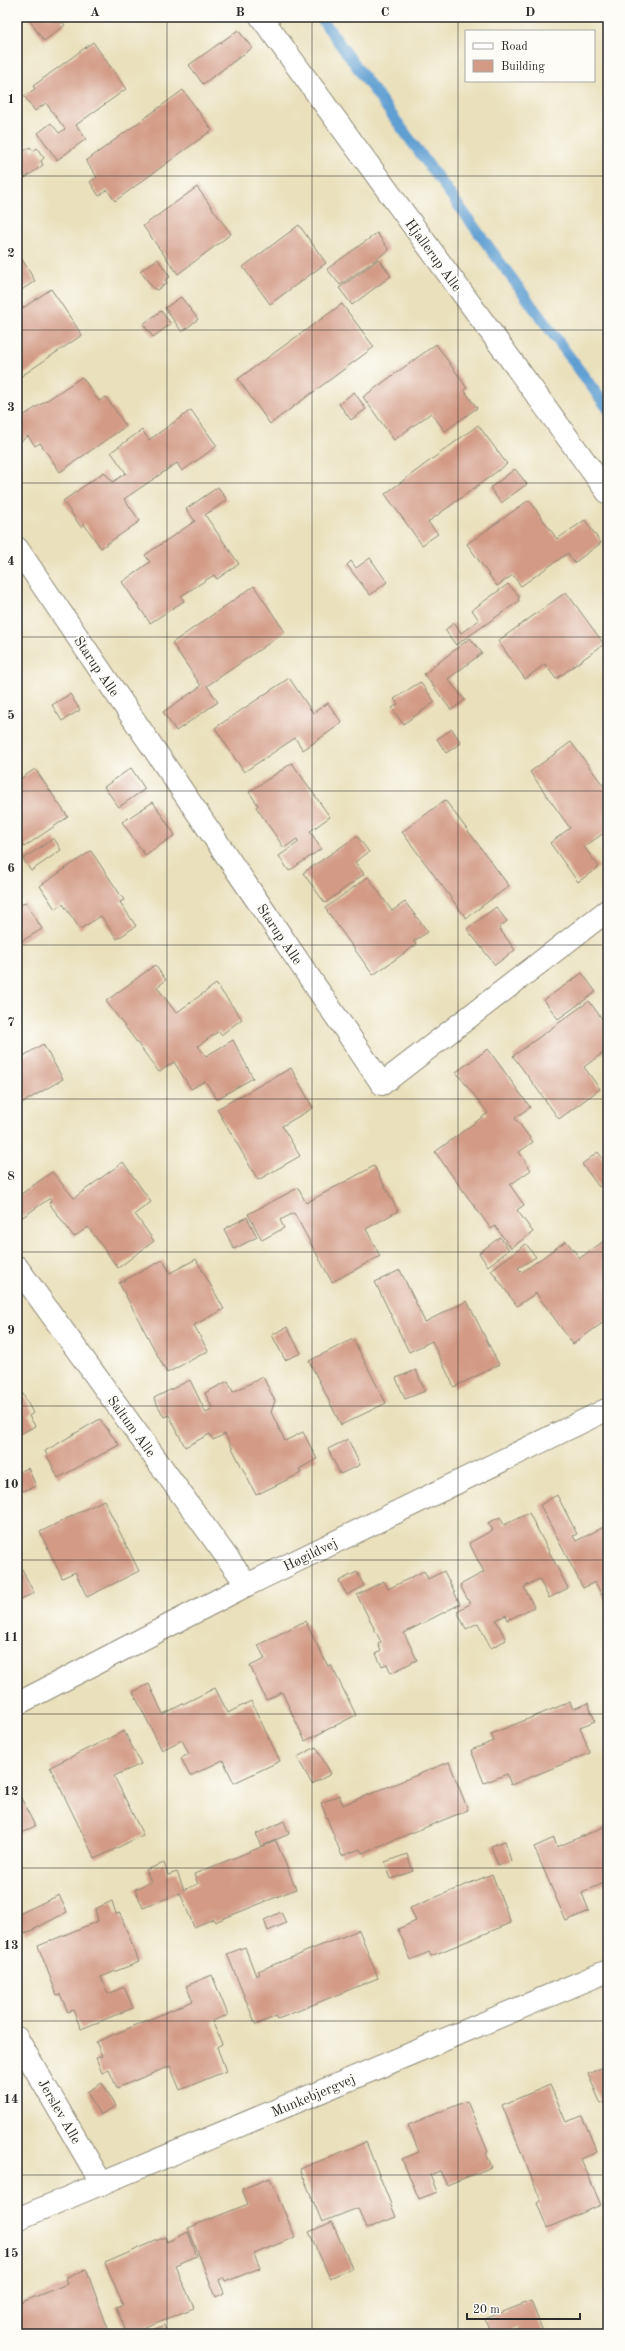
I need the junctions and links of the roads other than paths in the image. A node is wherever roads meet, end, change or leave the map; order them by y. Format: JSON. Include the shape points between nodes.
{"nodes":[{"id":1,"x":261,"y":17,"type":"edge"},
{"id":2,"x":608,"y":493,"type":"edge"},
{"id":3,"x":17,"y":548,"type":"edge"},
{"id":4,"x":608,"y":910,"type":"edge"},
{"id":5,"x":17,"y":1267,"type":"edge"},
{"id":6,"x":606,"y":1410,"type":"dead end"},
{"id":7,"x":247,"y":1584,"type":"junction"},
{"id":8,"x":17,"y":1704,"type":"edge"},
{"id":9,"x":608,"y":1971,"type":"edge"},
{"id":10,"x":17,"y":2038,"type":"edge"},
{"id":11,"x":102,"y":2184,"type":"junction"},
{"id":12,"x":17,"y":2219,"type":"edge"}],
"edges":[{"from":1,"to":2,"type":"street","name":"Hjallerup Alle"},
{"from":3,"to":4,"type":"street","name":"Starup Alle","via":[[382,1084]]},
{"from":5,"to":7,"type":"street","name":"Saltum Alle"},
{"from":6,"to":7,"type":"street","name":"Høgildvej"},
{"from":7,"to":8,"type":"street","name":"Høgildvej"},
{"from":9,"to":11,"type":"street","name":"Munkebjergvej"},
{"from":10,"to":11,"type":"street","name":"Jerslev Alle"},
{"from":11,"to":12,"type":"street","name":"Munkebjergvej"}]}
